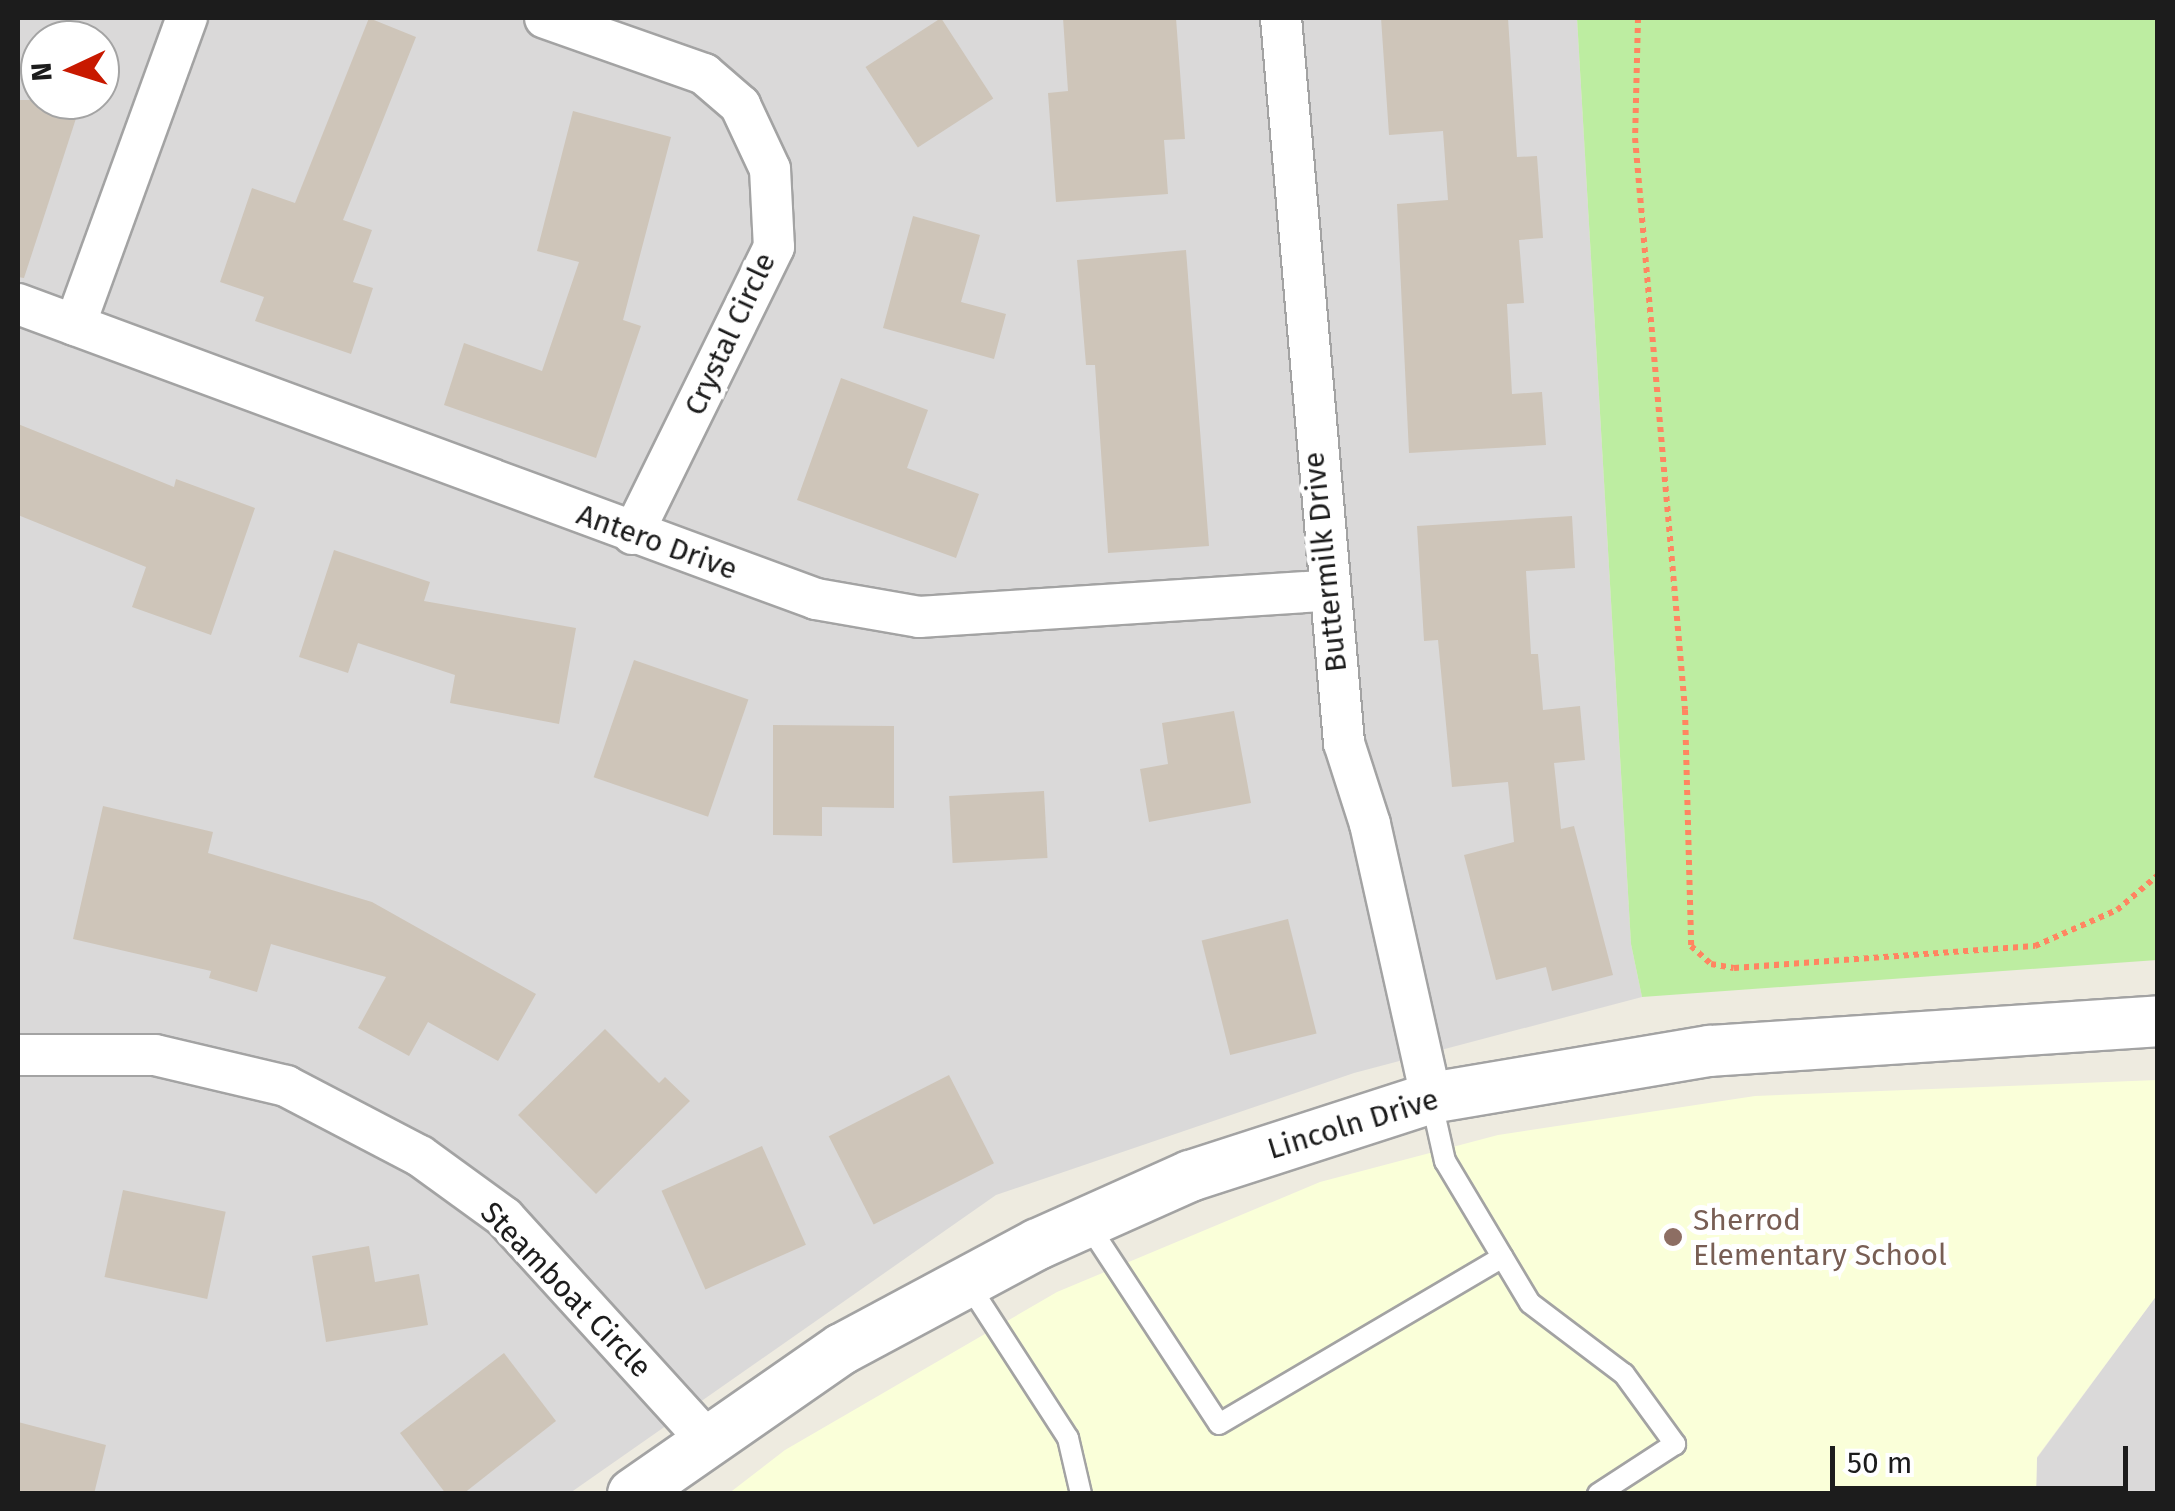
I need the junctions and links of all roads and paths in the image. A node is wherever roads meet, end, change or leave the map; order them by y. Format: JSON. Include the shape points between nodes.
{"nodes":[{"id":1,"x":187,"y":18,"type":"edge"},
{"id":2,"x":544,"y":18,"type":"edge"},
{"id":3,"x":1281,"y":18,"type":"edge"},
{"id":4,"x":1638,"y":18,"type":"edge"},
{"id":5,"x":18,"y":304,"type":"edge"},
{"id":6,"x":75,"y":326,"type":"junction"},
{"id":7,"x":634,"y":534,"type":"junction"},
{"id":8,"x":1326,"y":591,"type":"junction"},
{"id":9,"x":2158,"y":875,"type":"edge"},
{"id":10,"x":2158,"y":1021,"type":"edge"},
{"id":11,"x":18,"y":1056,"type":"edge"},
{"id":12,"x":1431,"y":1098,"type":"junction"},
{"id":13,"x":1086,"y":1222,"type":"junction"},
{"id":14,"x":1502,"y":1256,"type":"junction"},
{"id":15,"x":966,"y":1281,"type":"junction"},
{"id":16,"x":705,"y":1438,"type":"junction"},
{"id":17,"x":634,"y":1494,"type":"edge"},
{"id":18,"x":1081,"y":1494,"type":"edge"},
{"id":19,"x":1598,"y":1494,"type":"edge"}],
"edges":[{"from":1,"to":6,"type":"street"},
{"from":2,"to":7,"type":"street","name":"Crystal Circle","via":[[704,74],[740,105],[770,169],[774,247]]},
{"from":3,"to":8,"type":"street","name":"Buttermilk Drive"},
{"from":4,"to":9,"type":"path","via":[[1635,138],[1685,710],[1690,946],[1711,964],[1734,968],[2035,946],[2117,910]]},
{"from":5,"to":6,"type":"street","name":"Antero Drive"},
{"from":6,"to":7,"type":"street","name":"Antero Drive"},
{"from":7,"to":8,"type":"street","name":"Antero Drive","via":[[816,599],[919,617]]},
{"from":8,"to":12,"type":"street","name":"Buttermilk Drive","via":[[1344,742],[1370,824]]},
{"from":10,"to":12,"type":"street","name":"Lincoln Drive","via":[[1710,1051]]},
{"from":11,"to":16,"type":"street","name":"Steamboat Circle","via":[[155,1055],[286,1086],[420,1156],[504,1216]]},
{"from":12,"to":13,"type":"street","name":"Lincoln Drive","via":[[1190,1176]]},
{"from":12,"to":14,"type":"lane","via":[[1445,1161]]},
{"from":13,"to":14,"type":"lane","via":[[1219,1424]]},
{"from":13,"to":15,"type":"street","name":"Lincoln Drive"},
{"from":14,"to":19,"type":"lane","via":[[1530,1303],[1624,1374],[1675,1444]]},
{"from":15,"to":16,"type":"street","name":"Lincoln Drive","via":[[842,1348]]},
{"from":15,"to":18,"type":"lane","via":[[1068,1438]]},
{"from":16,"to":17,"type":"street","name":"Lincoln Drive"}]}
